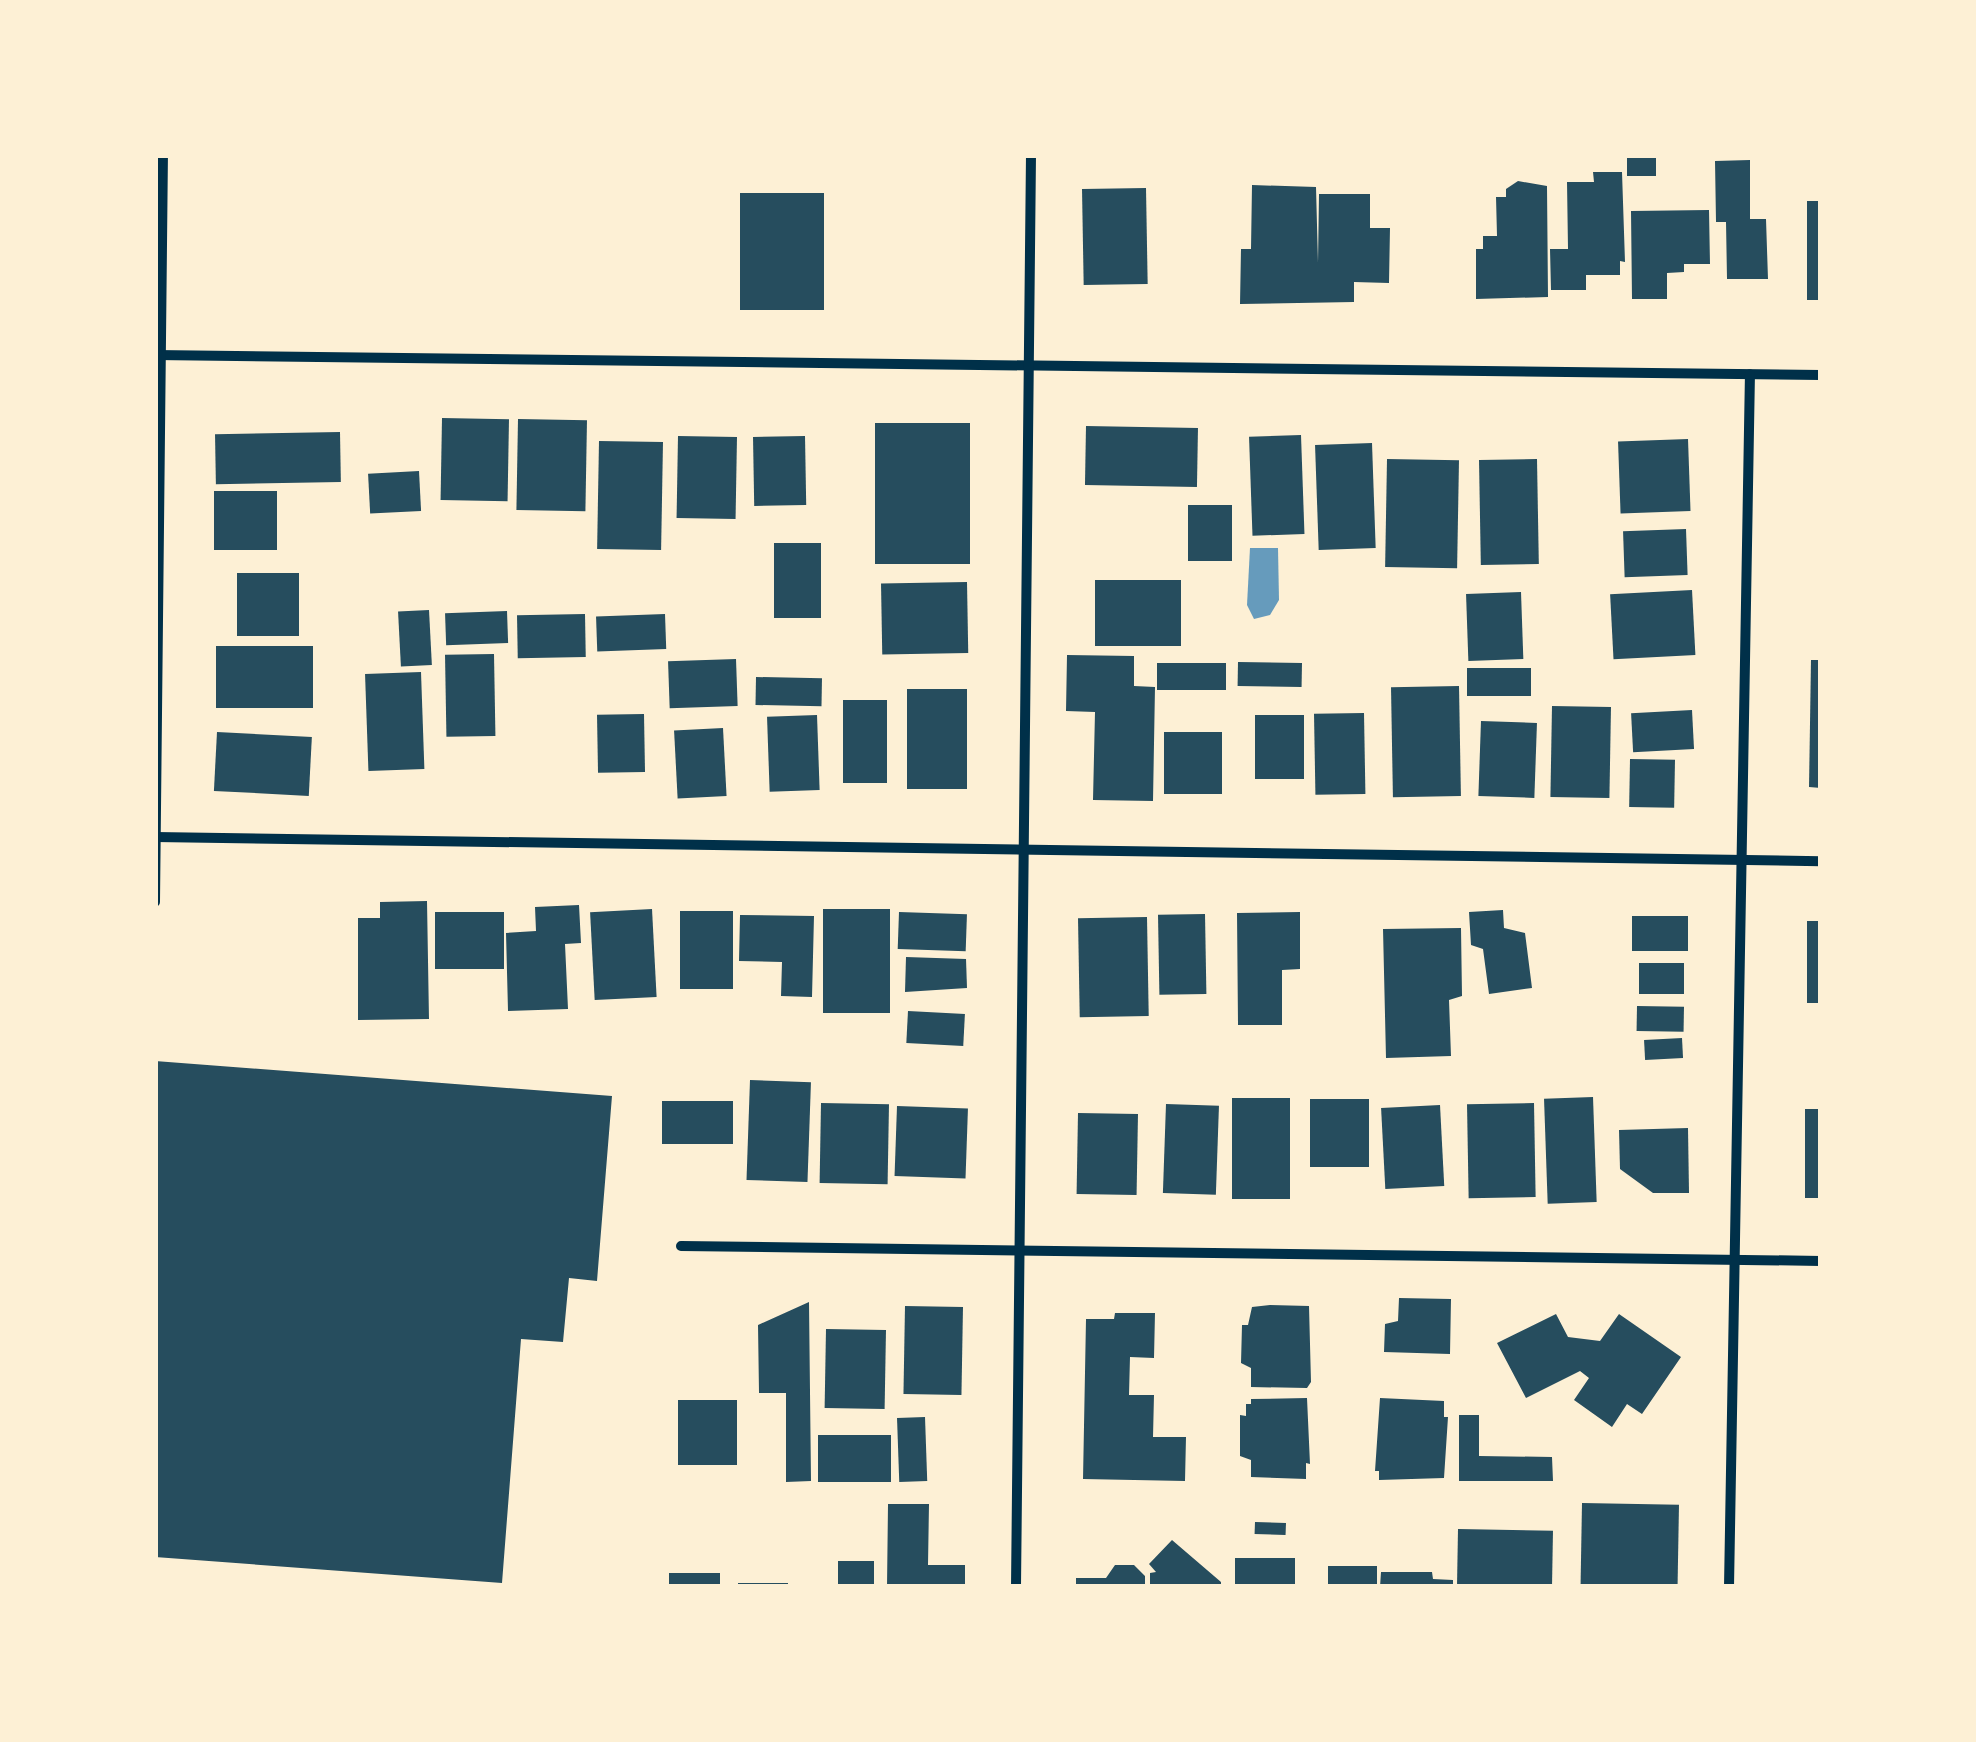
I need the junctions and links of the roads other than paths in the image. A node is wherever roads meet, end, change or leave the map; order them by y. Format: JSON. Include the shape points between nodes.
{"nodes":[{"id":1,"x":163,"y":155,"type":"edge"},
{"id":2,"x":1031,"y":155,"type":"edge"},
{"id":3,"x":158,"y":355,"type":"edge"},
{"id":4,"x":1029,"y":366,"type":"junction"},
{"id":5,"x":1750,"y":374,"type":"junction"},
{"id":6,"x":1821,"y":375,"type":"edge"},
{"id":7,"x":155,"y":837,"type":"edge"},
{"id":8,"x":1024,"y":850,"type":"junction"},
{"id":9,"x":1742,"y":860,"type":"junction"},
{"id":10,"x":1821,"y":861,"type":"edge"},
{"id":11,"x":155,"y":902,"type":"edge"},
{"id":12,"x":681,"y":1246,"type":"dead end"},
{"id":13,"x":1020,"y":1250,"type":"junction"},
{"id":14,"x":1735,"y":1260,"type":"junction"},
{"id":15,"x":1821,"y":1261,"type":"edge"},
{"id":16,"x":1016,"y":1587,"type":"edge"},
{"id":17,"x":1729,"y":1587,"type":"edge"}],
"edges":[{"from":1,"to":3,"type":"street"},
{"from":2,"to":4,"type":"street"},
{"from":3,"to":4,"type":"street"},
{"from":3,"to":7,"type":"street"},
{"from":4,"to":5,"type":"street"},
{"from":4,"to":8,"type":"street"},
{"from":5,"to":6,"type":"street"},
{"from":5,"to":9,"type":"street"},
{"from":7,"to":8,"type":"street"},
{"from":7,"to":11,"type":"street"},
{"from":8,"to":9,"type":"street"},
{"from":8,"to":13,"type":"street"},
{"from":9,"to":10,"type":"street"},
{"from":9,"to":14,"type":"street"},
{"from":12,"to":13,"type":"street"},
{"from":13,"to":14,"type":"street"},
{"from":13,"to":16,"type":"street"},
{"from":14,"to":15,"type":"street"},
{"from":14,"to":17,"type":"street"}]}
